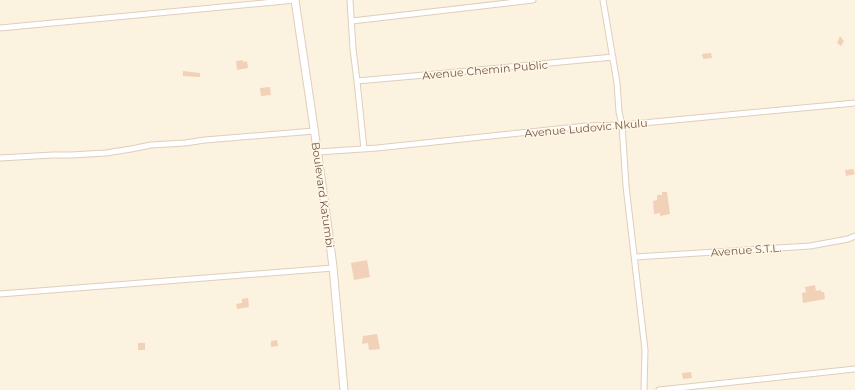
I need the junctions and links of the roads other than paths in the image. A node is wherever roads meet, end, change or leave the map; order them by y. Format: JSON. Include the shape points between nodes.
{"nodes":[{"id":1,"x":295,"y":0,"type":"edge"},
{"id":2,"x":350,"y":0,"type":"edge"},
{"id":3,"x":533,"y":0,"type":"edge"},
{"id":4,"x":603,"y":0,"type":"edge"},
{"id":5,"x":352,"y":21,"type":"junction"},
{"id":6,"x":0,"y":28,"type":"edge"},
{"id":7,"x":613,"y":57,"type":"junction"},
{"id":8,"x":357,"y":81,"type":"junction"},
{"id":9,"x":855,"y":104,"type":"edge"},
{"id":10,"x":622,"y":125,"type":"junction"},
{"id":11,"x":314,"y":131,"type":"junction"},
{"id":12,"x":364,"y":149,"type":"junction"},
{"id":13,"x":318,"y":152,"type":"junction"},
{"id":14,"x":0,"y":158,"type":"edge"},
{"id":15,"x":855,"y":236,"type":"edge"},
{"id":16,"x":635,"y":257,"type":"junction"},
{"id":17,"x":333,"y":268,"type":"junction"},
{"id":18,"x":0,"y":294,"type":"edge"},
{"id":19,"x":855,"y":369,"type":"edge"},
{"id":20,"x":344,"y":390,"type":"edge"},
{"id":21,"x":644,"y":390,"type":"edge"},
{"id":22,"x":659,"y":390,"type":"edge"}],
"edges":[{"from":1,"to":6,"type":"street"},
{"from":1,"to":11,"type":"street","name":"Boulevard Katumbi"},
{"from":2,"to":5,"type":"street"},
{"from":3,"to":5,"type":"street"},
{"from":4,"to":7,"type":"street"},
{"from":5,"to":8,"type":"street"},
{"from":7,"to":8,"type":"street","name":"Avenue Chemin Public"},
{"from":7,"to":10,"type":"street"},
{"from":8,"to":12,"type":"street"},
{"from":9,"to":10,"type":"street","name":"Avenue Ludovic Nkulu"},
{"from":10,"to":12,"type":"street","name":"Avenue Ludovic Nkulu","via":[[586,126]]},
{"from":10,"to":16,"type":"street"},
{"from":11,"to":13,"type":"street","name":"Boulevard Katumbi"},
{"from":11,"to":14,"type":"street","via":[[151,145],[106,153]]},
{"from":12,"to":13,"type":"street","name":"Avenue Ludovic Nkulu"},
{"from":13,"to":17,"type":"street","name":"Boulevard Katumbi"},
{"from":15,"to":16,"type":"street","name":"Avenue S.T.L.","via":[[810,246]]},
{"from":16,"to":21,"type":"street","via":[[645,350]]},
{"from":17,"to":18,"type":"street"},
{"from":17,"to":20,"type":"street","name":"Boulevard Katumbi"},
{"from":19,"to":22,"type":"street"}]}
